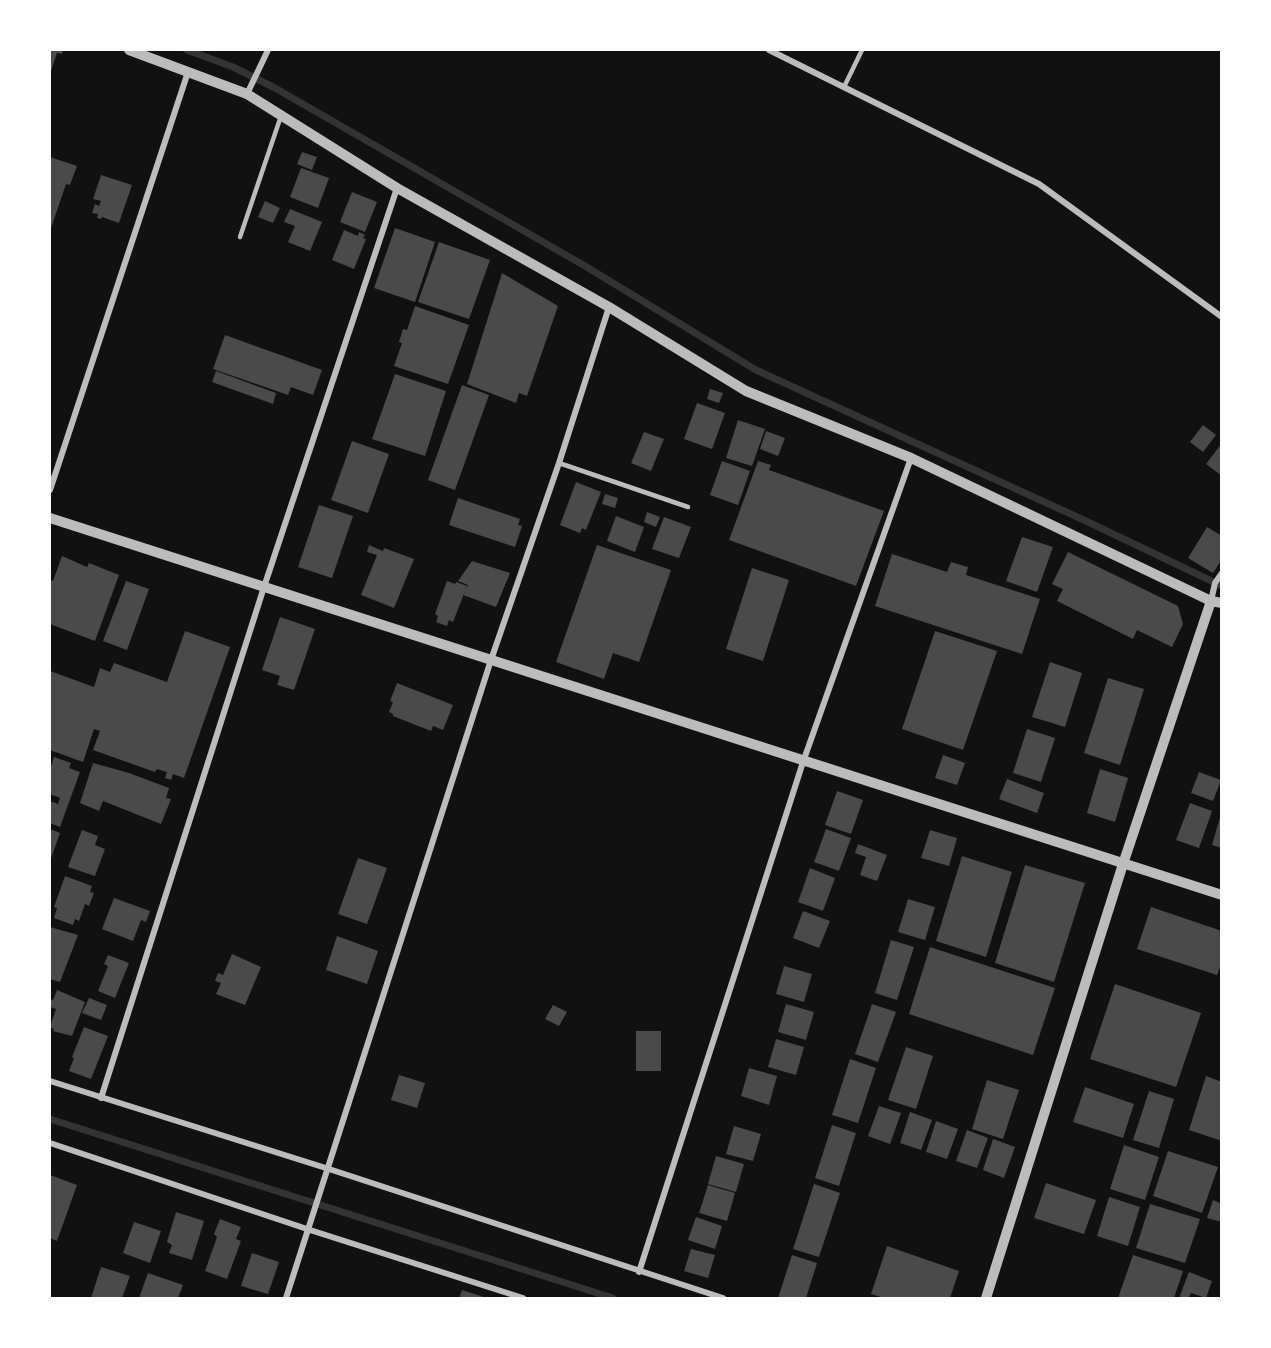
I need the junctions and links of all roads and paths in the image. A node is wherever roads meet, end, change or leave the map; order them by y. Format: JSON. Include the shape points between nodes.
{"nodes":[{"id":1,"x":129,"y":50,"type":"edge"},
{"id":2,"x":268,"y":50,"type":"edge"},
{"id":3,"x":769,"y":50,"type":"edge"},
{"id":4,"x":862,"y":50,"type":"edge"},
{"id":5,"x":188,"y":71,"type":"junction"},
{"id":6,"x":844,"y":87,"type":"junction"},
{"id":7,"x":247,"y":94,"type":"junction"},
{"id":8,"x":281,"y":116,"type":"junction"},
{"id":9,"x":397,"y":188,"type":"junction"},
{"id":10,"x":240,"y":237,"type":"dead end"},
{"id":11,"x":609,"y":307,"type":"junction"},
{"id":12,"x":1221,"y":317,"type":"edge"},
{"id":13,"x":911,"y":458,"type":"junction"},
{"id":14,"x":559,"y":464,"type":"junction"},
{"id":15,"x":50,"y":490,"type":"edge"},
{"id":16,"x":688,"y":507,"type":"dead end"},
{"id":17,"x":50,"y":518,"type":"edge"},
{"id":18,"x":1221,"y":573,"type":"edge"},
{"id":19,"x":264,"y":587,"type":"junction"},
{"id":20,"x":1216,"y":602,"type":"edge"},
{"id":21,"x":491,"y":660,"type":"junction"},
{"id":22,"x":803,"y":762,"type":"junction"},
{"id":23,"x":1124,"y":864,"type":"junction"},
{"id":24,"x":1221,"y":896,"type":"edge"},
{"id":25,"x":50,"y":1081,"type":"edge"},
{"id":26,"x":102,"y":1098,"type":"junction"},
{"id":27,"x":50,"y":1143,"type":"edge"},
{"id":28,"x":328,"y":1169,"type":"junction"},
{"id":29,"x":310,"y":1230,"type":"junction"},
{"id":30,"x":639,"y":1272,"type":"junction"},
{"id":31,"x":286,"y":1299,"type":"edge"},
{"id":32,"x":523,"y":1299,"type":"edge"},
{"id":33,"x":723,"y":1299,"type":"edge"},
{"id":34,"x":986,"y":1299,"type":"edge"}],
"edges":[{"from":1,"to":5,"type":"street"},
{"from":2,"to":7,"type":"street"},
{"from":3,"to":6,"type":"street"},
{"from":4,"to":6,"type":"lane"},
{"from":5,"to":7,"type":"street"},
{"from":5,"to":15,"type":"street"},
{"from":6,"to":12,"type":"street","via":[[1039,184]]},
{"from":7,"to":8,"type":"street"},
{"from":8,"to":9,"type":"street"},
{"from":8,"to":10,"type":"lane"},
{"from":9,"to":11,"type":"street"},
{"from":9,"to":19,"type":"street"},
{"from":11,"to":13,"type":"street","via":[[746,391]]},
{"from":11,"to":14,"type":"street"},
{"from":13,"to":20,"type":"street"},
{"from":13,"to":22,"type":"street"},
{"from":14,"to":16,"type":"lane"},
{"from":14,"to":21,"type":"street"},
{"from":17,"to":19,"type":"street"},
{"from":18,"to":20,"type":"street","via":[[1215,582]]},
{"from":19,"to":21,"type":"street"},
{"from":19,"to":26,"type":"street"},
{"from":20,"to":23,"type":"street"},
{"from":21,"to":22,"type":"street"},
{"from":21,"to":28,"type":"street"},
{"from":22,"to":23,"type":"street"},
{"from":22,"to":30,"type":"street"},
{"from":23,"to":24,"type":"street"},
{"from":23,"to":34,"type":"street"},
{"from":25,"to":26,"type":"street"},
{"from":26,"to":28,"type":"street"},
{"from":27,"to":29,"type":"street"},
{"from":28,"to":29,"type":"street"},
{"from":28,"to":30,"type":"street"},
{"from":29,"to":31,"type":"street"},
{"from":29,"to":32,"type":"street"},
{"from":30,"to":33,"type":"street"}]}
